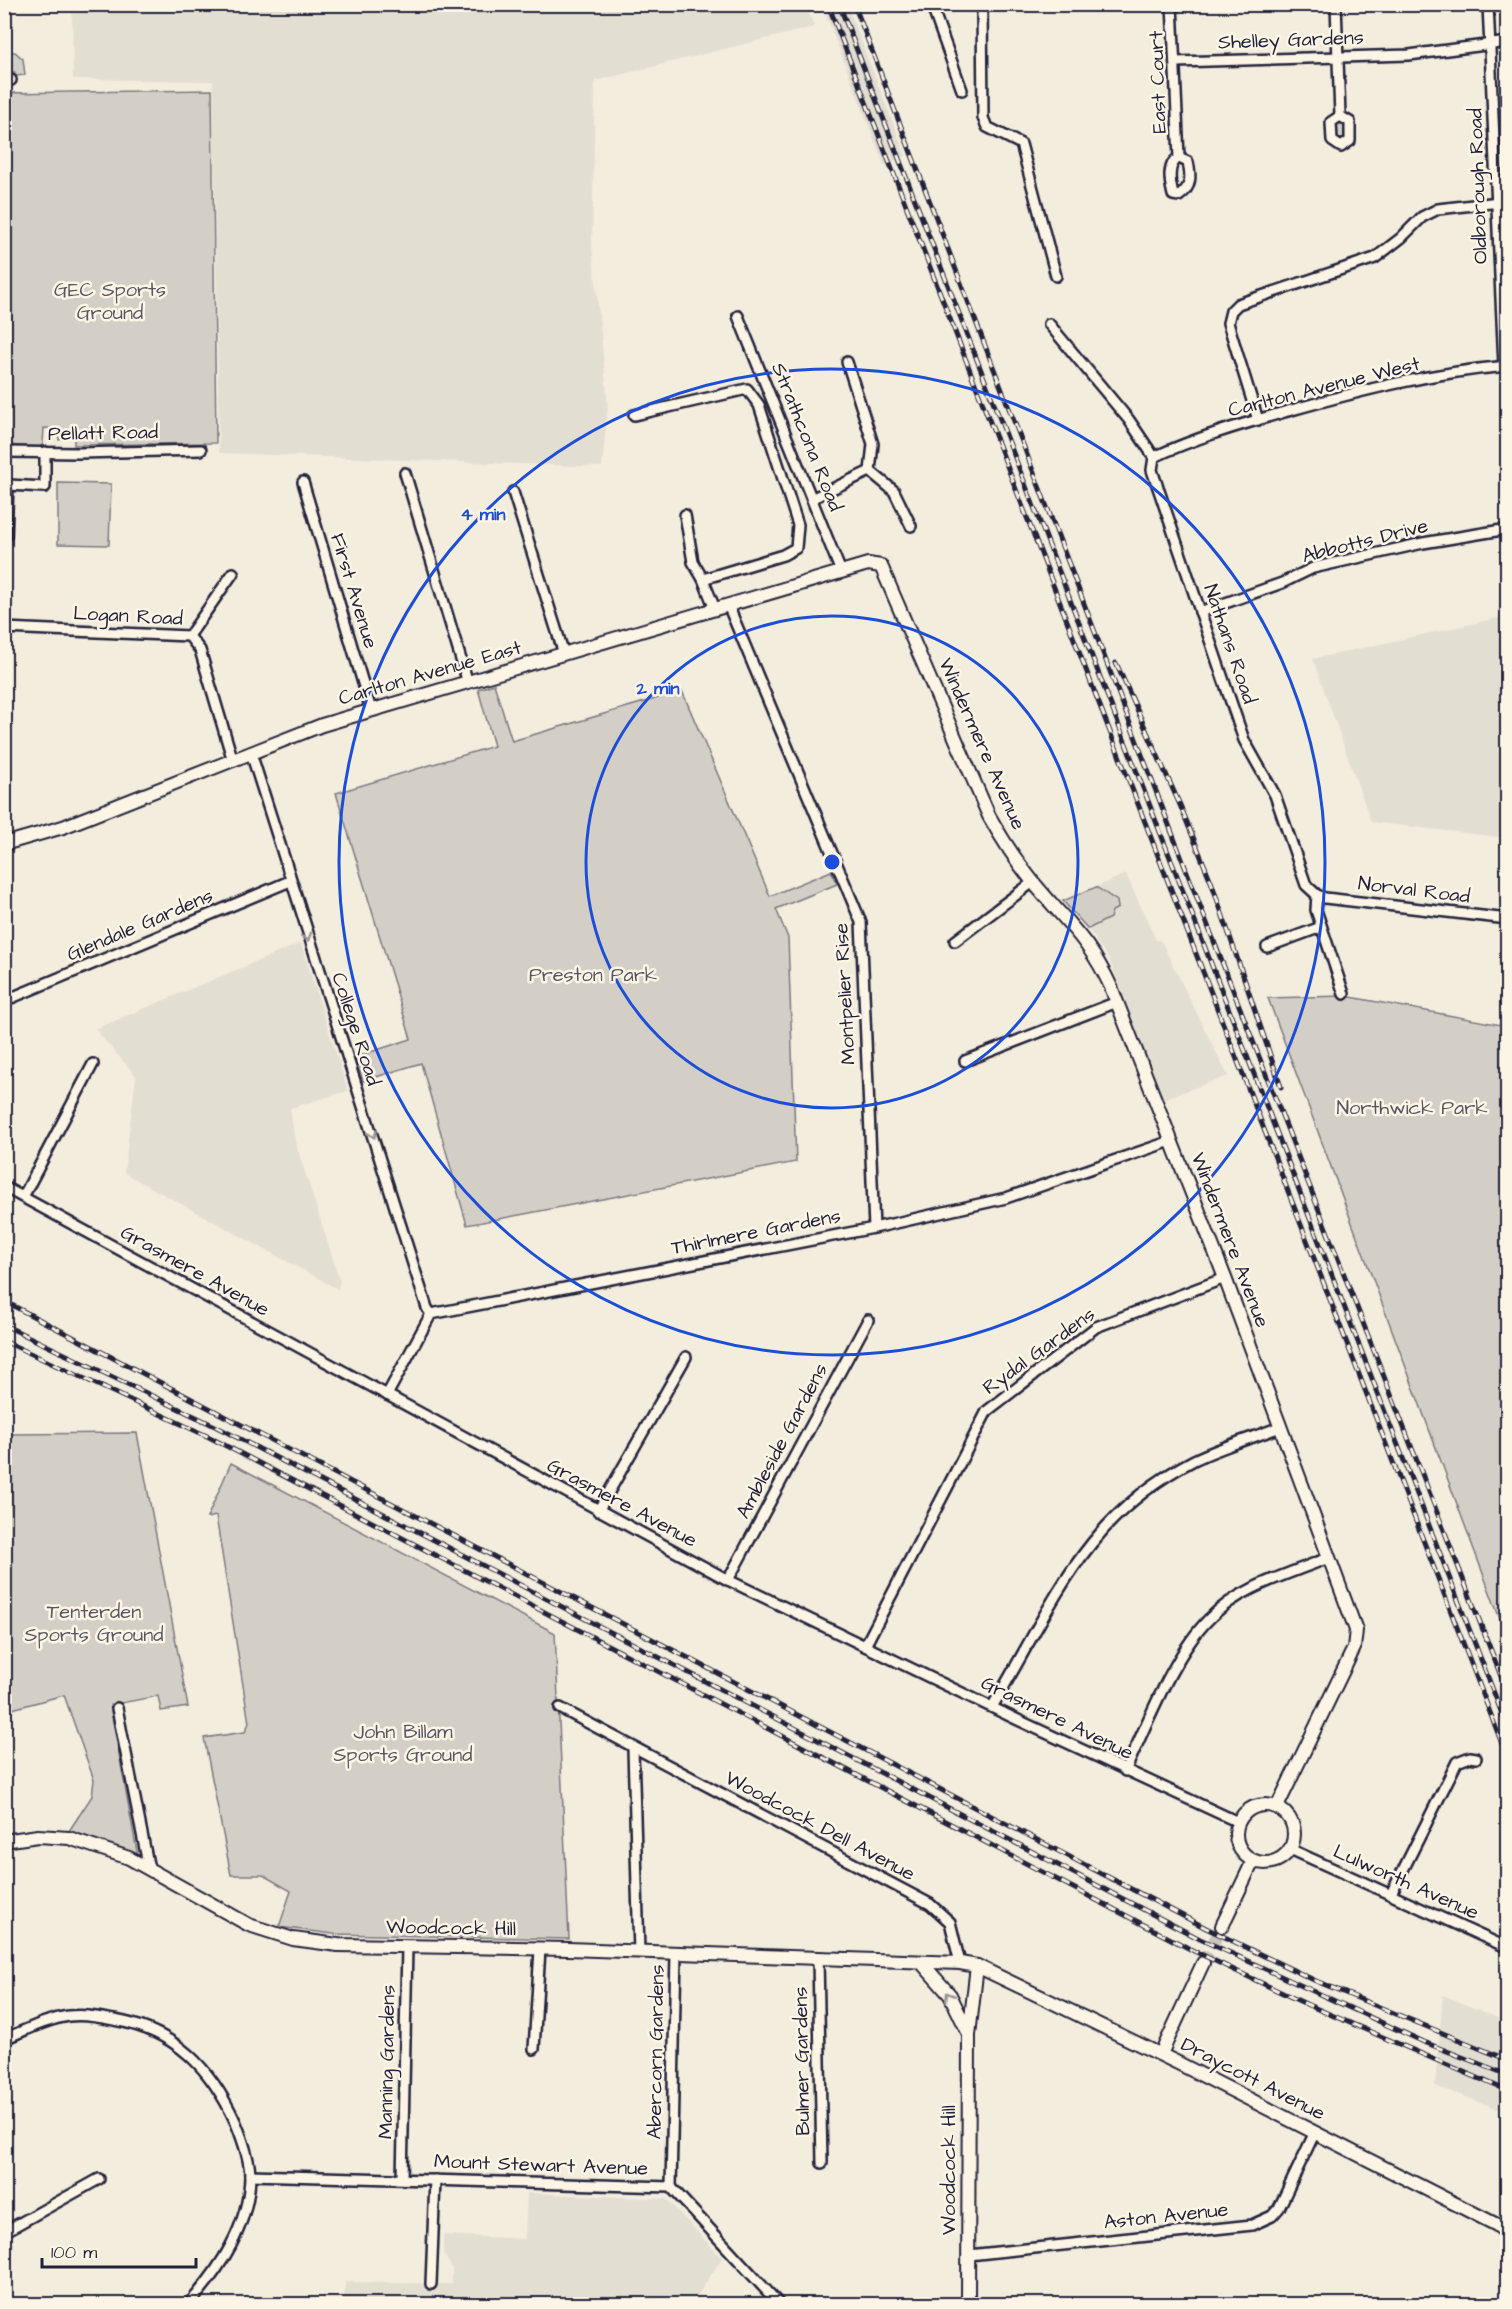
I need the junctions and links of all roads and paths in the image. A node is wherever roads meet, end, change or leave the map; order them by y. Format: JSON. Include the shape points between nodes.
{"nodes":[{"id":1,"x":931,"y":4,"type":"edge"},
{"id":2,"x":982,"y":4,"type":"edge"},
{"id":3,"x":1172,"y":4,"type":"edge"},
{"id":4,"x":1336,"y":4,"type":"edge"},
{"id":5,"x":1488,"y":4,"type":"edge"},
{"id":6,"x":1508,"y":42,"type":"edge"},
{"id":7,"x":1490,"y":44,"type":"junction"},
{"id":8,"x":1338,"y":56,"type":"junction"},
{"id":9,"x":1175,"y":62,"type":"junction"},
{"id":10,"x":962,"y":90,"type":"dead end"},
{"id":11,"x":1340,"y":116,"type":"dead end"},
{"id":12,"x":1179,"y":158,"type":"dead end"},
{"id":13,"x":1508,"y":201,"type":"edge"},
{"id":14,"x":1496,"y":202,"type":"junction"},
{"id":15,"x":1056,"y":276,"type":"dead end"},
{"id":16,"x":738,"y":316,"type":"dead end"},
{"id":17,"x":1048,"y":324,"type":"dead end"},
{"id":18,"x":847,"y":362,"type":"dead end"},
{"id":19,"x":1506,"y":366,"type":"edge"},
{"id":20,"x":634,"y":415,"type":"dead end"},
{"id":21,"x":1258,"y":420,"type":"junction"},
{"id":22,"x":201,"y":450,"type":"dead end"},
{"id":23,"x":4,"y":452,"type":"edge"},
{"id":24,"x":45,"y":452,"type":"junction"},
{"id":25,"x":1154,"y":457,"type":"junction"},
{"id":26,"x":870,"y":471,"type":"junction"},
{"id":27,"x":405,"y":473,"type":"dead end"},
{"id":28,"x":303,"y":482,"type":"dead end"},
{"id":29,"x":513,"y":492,"type":"dead end"},
{"id":30,"x":813,"y":498,"type":"junction"},
{"id":31,"x":686,"y":515,"type":"dead end"},
{"id":32,"x":911,"y":526,"type":"dead end"},
{"id":33,"x":1508,"y":529,"type":"edge"},
{"id":34,"x":6,"y":536,"type":"edge"},
{"id":35,"x":875,"y":563,"type":"joint"},
{"id":36,"x":841,"y":572,"type":"junction"},
{"id":37,"x":233,"y":573,"type":"dead end"},
{"id":38,"x":704,"y":579,"type":"junction"},
{"id":39,"x":722,"y":607,"type":"junction"},
{"id":40,"x":1200,"y":612,"type":"junction"},
{"id":41,"x":4,"y":628,"type":"edge"},
{"id":42,"x":189,"y":636,"type":"junction"},
{"id":43,"x":564,"y":654,"type":"junction"},
{"id":44,"x":468,"y":683,"type":"junction"},
{"id":45,"x":371,"y":710,"type":"junction"},
{"id":46,"x":250,"y":753,"type":"junction"},
{"id":47,"x":233,"y":760,"type":"junction"},
{"id":48,"x":4,"y":844,"type":"edge"},
{"id":49,"x":290,"y":881,"type":"junction"},
{"id":50,"x":1033,"y":882,"type":"junction"},
{"id":51,"x":1317,"y":895,"type":"junction"},
{"id":52,"x":1508,"y":920,"type":"edge"},
{"id":53,"x":1321,"y":927,"type":"junction"},
{"id":54,"x":955,"y":941,"type":"dead end"},
{"id":55,"x":1267,"y":946,"type":"dead end"},
{"id":56,"x":1344,"y":994,"type":"dead end"},
{"id":57,"x":4,"y":1001,"type":"edge"},
{"id":58,"x":1117,"y":1002,"type":"junction"},
{"id":59,"x":965,"y":1061,"type":"dead end"},
{"id":60,"x":93,"y":1064,"type":"dead end"},
{"id":61,"x":1171,"y":1141,"type":"junction"},
{"id":62,"x":4,"y":1187,"type":"edge"},
{"id":63,"x":23,"y":1197,"type":"junction"},
{"id":64,"x":874,"y":1228,"type":"junction"},
{"id":65,"x":1225,"y":1278,"type":"junction"},
{"id":66,"x":431,"y":1314,"type":"junction"},
{"id":67,"x":868,"y":1320,"type":"dead end"},
{"id":68,"x":686,"y":1357,"type":"dead end"},
{"id":69,"x":387,"y":1395,"type":"junction"},
{"id":70,"x":1280,"y":1427,"type":"junction"},
{"id":71,"x":598,"y":1510,"type":"junction"},
{"id":72,"x":1328,"y":1558,"type":"junction"},
{"id":73,"x":728,"y":1580,"type":"junction"},
{"id":74,"x":865,"y":1646,"type":"junction"},
{"id":75,"x":992,"y":1707,"type":"junction"},
{"id":76,"x":117,"y":1708,"type":"dead end"},
{"id":77,"x":560,"y":1708,"type":"dead end"},
{"id":78,"x":633,"y":1749,"type":"junction"},
{"id":79,"x":1476,"y":1758,"type":"dead end"},
{"id":80,"x":1125,"y":1771,"type":"junction"},
{"id":81,"x":1277,"y":1807,"type":"junction"},
{"id":82,"x":1238,"y":1822,"type":"junction"},
{"id":83,"x":4,"y":1841,"type":"edge"},
{"id":84,"x":1290,"y":1849,"type":"junction"},
{"id":85,"x":1253,"y":1861,"type":"junction"},
{"id":86,"x":149,"y":1869,"type":"junction"},
{"id":87,"x":1391,"y":1894,"type":"junction"},
{"id":88,"x":1222,"y":1926,"type":"tunnel mouth"},
{"id":89,"x":407,"y":1947,"type":"junction"},
{"id":90,"x":1508,"y":1948,"type":"edge"},
{"id":91,"x":540,"y":1949,"type":"junction"},
{"id":92,"x":639,"y":1952,"type":"junction"},
{"id":93,"x":676,"y":1953,"type":"junction"},
{"id":94,"x":818,"y":1958,"type":"junction"},
{"id":95,"x":921,"y":1962,"type":"junction"},
{"id":96,"x":960,"y":1963,"type":"junction"},
{"id":97,"x":1203,"y":1963,"type":"tunnel mouth"},
{"id":98,"x":977,"y":1966,"type":"junction"},
{"id":99,"x":969,"y":2035,"type":"junction"},
{"id":100,"x":4,"y":2039,"type":"edge"},
{"id":101,"x":534,"y":2049,"type":"dead end"},
{"id":102,"x":1161,"y":2054,"type":"junction"},
{"id":103,"x":1315,"y":2132,"type":"junction"},
{"id":104,"x":822,"y":2163,"type":"dead end"},
{"id":105,"x":250,"y":2175,"type":"junction"},
{"id":106,"x":99,"y":2179,"type":"dead end"},
{"id":107,"x":402,"y":2179,"type":"junction"},
{"id":108,"x":435,"y":2180,"type":"junction"},
{"id":109,"x":670,"y":2187,"type":"junction"},
{"id":110,"x":4,"y":2232,"type":"edge"},
{"id":111,"x":1508,"y":2234,"type":"edge"},
{"id":112,"x":969,"y":2255,"type":"junction"},
{"id":113,"x":430,"y":2284,"type":"dead end"},
{"id":114,"x":189,"y":2304,"type":"edge"},
{"id":115,"x":779,"y":2304,"type":"edge"},
{"id":116,"x":968,"y":2304,"type":"edge"}],
"edges":[{"from":1,"to":10,"type":"street"},
{"from":2,"to":15,"type":"street","via":[[983,118],[987,127],[1022,144]]},
{"from":3,"to":9,"type":"street","name":"East Court"},
{"from":4,"to":8,"type":"street"},
{"from":5,"to":7,"type":"street","name":"Oldborough Road"},
{"from":6,"to":7,"type":"street","name":"Shelley Gardens"},
{"from":7,"to":8,"type":"street","name":"Shelley Gardens","via":[[1409,55]]},
{"from":7,"to":14,"type":"street","name":"Oldborough Road"},
{"from":8,"to":9,"type":"street","name":"Shelley Gardens"},
{"from":8,"to":11,"type":"street"},
{"from":9,"to":12,"type":"street","name":"East Court"},
{"from":13,"to":14,"type":"street"},
{"from":14,"to":19,"type":"street","name":"Oldborough Road"},
{"from":14,"to":21,"type":"street","via":[[1438,209],[1422,217],[1375,258],[1238,304],[1231,310],[1228,323]]},
{"from":16,"to":30,"type":"street","name":"Strathcona Road"},
{"from":17,"to":25,"type":"street","name":"Nathans Road","via":[[1129,420]]},
{"from":18,"to":26,"type":"street","via":[[873,444]]},
{"from":19,"to":21,"type":"street","name":"Carlton Avenue West","via":[[1397,383]]},
{"from":20,"to":38,"type":"street","via":[[747,389],[759,405],[798,525],[796,548]]},
{"from":21,"to":25,"type":"street","name":"Carlton Avenue West"},
{"from":22,"to":24,"type":"street","name":"Pellatt Road"},
{"from":23,"to":24,"type":"street","name":"Pellatt Road"},
{"from":24,"to":34,"type":"street","via":[[45,488],[9,485]]},
{"from":25,"to":40,"type":"street","name":"Nathans Road","via":[[1152,470]]},
{"from":26,"to":30,"type":"street"},
{"from":26,"to":32,"type":"street","via":[[894,491]]},
{"from":27,"to":44,"type":"street"},
{"from":28,"to":45,"type":"street","name":"First Avenue"},
{"from":29,"to":43,"type":"street"},
{"from":30,"to":36,"type":"street","name":"Strathcona Road"},
{"from":31,"to":38,"type":"street","name":"Montpelier Rise","via":[[693,562]]},
{"from":33,"to":40,"type":"street","name":"Abbotts Drive","via":[[1422,543],[1313,568]]},
{"from":35,"to":36,"type":"street","name":"Carlton Avenue East"},
{"from":35,"to":50,"type":"street","name":"Windermere Avenue","via":[[884,570],[989,816]]},
{"from":36,"to":39,"type":"street","name":"Carlton Avenue East"},
{"from":37,"to":42,"type":"street"},
{"from":38,"to":39,"type":"street","name":"Montpelier Rise"},
{"from":39,"to":43,"type":"street","name":"Carlton Avenue East"},
{"from":39,"to":64,"type":"street","name":"Montpelier Rise","via":[[861,922]]},
{"from":40,"to":51,"type":"street","name":"Nathans Road","via":[[1244,740],[1275,795],[1306,885]]},
{"from":41,"to":42,"type":"street","name":"Logan Road"},
{"from":42,"to":47,"type":"street","name":"Logan Road","via":[[200,650]]},
{"from":43,"to":44,"type":"street","name":"Carlton Avenue East"},
{"from":44,"to":45,"type":"street","name":"Carlton Avenue East"},
{"from":45,"to":46,"type":"street","name":"Carlton Avenue East"},
{"from":46,"to":47,"type":"street","name":"Carlton Avenue East"},
{"from":46,"to":49,"type":"street","name":"College Road"},
{"from":47,"to":48,"type":"street","name":"Carlton Avenue East","via":[[63,827]]},
{"from":49,"to":57,"type":"street","name":"Glendale Gardens"},
{"from":49,"to":66,"type":"street","name":"College Road","one_way":true},
{"from":50,"to":54,"type":"street"},
{"from":50,"to":58,"type":"street","name":"Windermere Avenue","via":[[1090,947]]},
{"from":51,"to":52,"type":"street","name":"Norval Road"},
{"from":51,"to":53,"type":"street","name":"Nathans Road"},
{"from":53,"to":55,"type":"street"},
{"from":53,"to":56,"type":"street","name":"Nathans Road"},
{"from":58,"to":59,"type":"street"},
{"from":58,"to":61,"type":"street","name":"Windermere Avenue"},
{"from":60,"to":63,"type":"street"},
{"from":61,"to":64,"type":"street","name":"Thirlmere Gardens","via":[[1006,1198]]},
{"from":61,"to":65,"type":"street","name":"Windermere Avenue"},
{"from":62,"to":63,"type":"street","name":"Grasmere Avenue"},
{"from":63,"to":69,"type":"street","name":"Grasmere Avenue"},
{"from":64,"to":66,"type":"street","name":"Thirlmere Gardens"},
{"from":65,"to":70,"type":"street","name":"Windermere Avenue"},
{"from":65,"to":74,"type":"street","name":"Rydal Gardens","via":[[1096,1327],[987,1411]]},
{"from":66,"to":69,"type":"street"},
{"from":67,"to":73,"type":"street","name":"Ambleside Gardens"},
{"from":68,"to":71,"type":"street"},
{"from":69,"to":71,"type":"street","name":"Grasmere Avenue"},
{"from":70,"to":72,"type":"street","name":"Windermere Avenue"},
{"from":70,"to":75,"type":"street","via":[[1195,1460],[1136,1498],[1109,1522],[1078,1558]]},
{"from":71,"to":73,"type":"street","name":"Grasmere Avenue"},
{"from":72,"to":80,"type":"street","via":[[1259,1587],[1210,1618],[1167,1682]]},
{"from":72,"to":81,"type":"street","name":"Windermere Avenue","via":[[1356,1630],[1354,1648]]},
{"from":73,"to":74,"type":"street","name":"Grasmere Avenue"},
{"from":74,"to":75,"type":"street","name":"Grasmere Avenue"},
{"from":75,"to":80,"type":"street","name":"Grasmere Avenue"},
{"from":76,"to":86,"type":"street"},
{"from":77,"to":78,"type":"street","name":"Woodcock Dell Avenue"},
{"from":78,"to":92,"type":"street"},
{"from":78,"to":96,"type":"street","name":"Woodcock Dell Avenue","via":[[930,1904],[950,1922]]},
{"from":79,"to":87,"type":"street","via":[[1457,1762]]},
{"from":80,"to":82,"type":"street","name":"Grasmere Avenue"},
{"from":81,"to":82,"type":"street","via":[[1252,1808]]},
{"from":81,"to":84,"type":"street","via":[[1292,1821]]},
{"from":82,"to":85,"type":"street","via":[[1238,1846]]},
{"from":83,"to":86,"type":"street","name":"Woodcock Hill","via":[[38,1836],[69,1838],[111,1851]]},
{"from":84,"to":85,"type":"street","via":[[1276,1861]]},
{"from":84,"to":87,"type":"street","name":"Lulworth Avenue"},
{"from":85,"to":88,"type":"street"},
{"from":86,"to":89,"type":"street","name":"Woodcock Hill","via":[[249,1925],[293,1939]]},
{"from":87,"to":90,"type":"street","name":"Lulworth Avenue"},
{"from":89,"to":91,"type":"street","name":"Woodcock Hill"},
{"from":89,"to":107,"type":"street","name":"Manning Gardens"},
{"from":91,"to":92,"type":"street","name":"Woodcock Hill"},
{"from":91,"to":101,"type":"street"},
{"from":92,"to":93,"type":"street","name":"Woodcock Hill"},
{"from":93,"to":94,"type":"street","name":"Woodcock Hill"},
{"from":93,"to":109,"type":"street","name":"Abercorn Gardens"},
{"from":94,"to":95,"type":"street","name":"Woodcock Hill"},
{"from":94,"to":104,"type":"street","name":"Bulmer Gardens"},
{"from":95,"to":96,"type":"street","name":"Woodcock Hill"},
{"from":99,"to":95,"type":"street","name":"Woodcock Hill","one_way":true,"via":[[950,1995]]},
{"from":96,"to":98,"type":"street","name":"Woodcock Hill"},
{"from":97,"to":102,"type":"street"},
{"from":98,"to":99,"type":"street","name":"Woodcock Hill"},
{"from":98,"to":102,"type":"street","name":"Draycott Avenue"},
{"from":99,"to":112,"type":"street","name":"Woodcock Hill"},
{"from":100,"to":105,"type":"street","via":[[68,2016],[130,2022],[166,2036],[213,2080],[241,2135]]},
{"from":102,"to":103,"type":"street","name":"Draycott Avenue"},
{"from":103,"to":111,"type":"street","name":"Draycott Avenue"},
{"from":103,"to":112,"type":"street","name":"Aston Avenue","via":[[1279,2208],[1263,2221]]},
{"from":105,"to":107,"type":"street","name":"Mount Stewart Avenue"},
{"from":105,"to":114,"type":"street","via":[[232,2244],[213,2277]]},
{"from":106,"to":110,"type":"street"},
{"from":107,"to":108,"type":"street","name":"Mount Stewart Avenue"},
{"from":108,"to":109,"type":"street","name":"Mount Stewart Avenue"},
{"from":108,"to":113,"type":"street"},
{"from":109,"to":115,"type":"street","name":"Mount Stewart Avenue"},
{"from":112,"to":116,"type":"street","name":"Woodcock Hill"}]}
